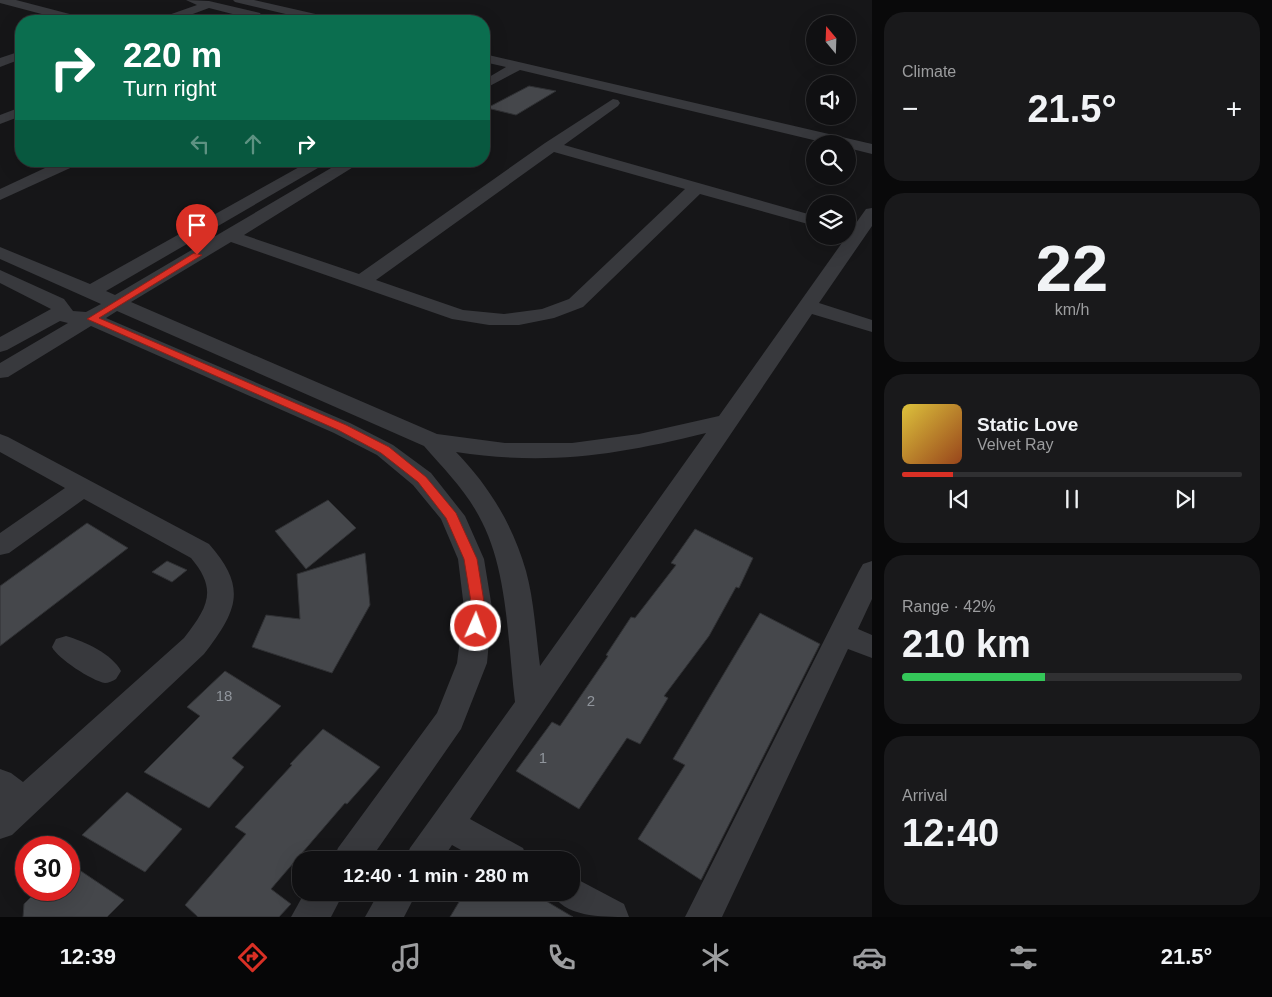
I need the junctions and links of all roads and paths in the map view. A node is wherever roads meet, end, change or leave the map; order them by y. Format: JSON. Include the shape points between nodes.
{"nodes":[{"id":1,"x":3,"y":0,"type":"edge"},
{"id":2,"x":55,"y":0,"type":"edge"},
{"id":3,"x":192,"y":0,"type":"edge"},
{"id":4,"x":239,"y":0,"type":"edge"},
{"id":5,"x":209,"y":4,"type":"junction"},
{"id":6,"x":33,"y":7,"type":"junction"},
{"id":7,"x":60,"y":15,"type":"edge"},
{"id":8,"x":180,"y":15,"type":"edge"},
{"id":9,"x":254,"y":15,"type":"edge"},
{"id":10,"x":304,"y":15,"type":"edge"},
{"id":11,"x":15,"y":58,"type":"edge"},
{"id":12,"x":2,"y":61,"type":"edge"},
{"id":13,"x":490,"y":62,"type":"edge"},
{"id":14,"x":499,"y":68,"type":"junction"},
{"id":15,"x":490,"y":69,"type":"edge"},
{"id":16,"x":490,"y":78,"type":"edge"},
{"id":17,"x":613,"y":103,"type":"junction"},
{"id":18,"x":15,"y":114,"type":"edge"},
{"id":19,"x":671,"y":117,"type":"dead end"},
{"id":20,"x":0,"y":120,"type":"edge"},
{"id":21,"x":550,"y":146,"type":"junction"},
{"id":22,"x":872,"y":149,"type":"edge"},
{"id":23,"x":60,"y":167,"type":"edge"},
{"id":24,"x":311,"y":167,"type":"edge"},
{"id":25,"x":345,"y":167,"type":"edge"},
{"id":26,"x":697,"y":188,"type":"junction"},
{"id":27,"x":0,"y":195,"type":"edge"},
{"id":28,"x":806,"y":218,"type":"edge"},
{"id":29,"x":862,"y":228,"type":"edge"},
{"id":30,"x":230,"y":236,"type":"junction"},
{"id":31,"x":0,"y":252,"type":"edge"},
{"id":32,"x":0,"y":276,"type":"edge"},
{"id":33,"x":362,"y":281,"type":"junction"},
{"id":34,"x":91,"y":292,"type":"junction"},
{"id":35,"x":116,"y":303,"type":"junction"},
{"id":36,"x":807,"y":306,"type":"junction"},
{"id":37,"x":62,"y":311,"type":"junction"},
{"id":38,"x":92,"y":319,"type":"junction"},
{"id":39,"x":872,"y":326,"type":"edge"},
{"id":40,"x":0,"y":346,"type":"edge"},
{"id":41,"x":0,"y":372,"type":"edge"},
{"id":42,"x":726,"y":422,"type":"junction"},
{"id":43,"x":432,"y":441,"type":"junction"},
{"id":44,"x":0,"y":442,"type":"edge"},
{"id":45,"x":84,"y":488,"type":"junction"},
{"id":46,"x":0,"y":546,"type":"edge"},
{"id":47,"x":872,"y":570,"type":"edge"},
{"id":48,"x":841,"y":634,"type":"junction"},
{"id":49,"x":66,"y":647,"type":"dead end"},
{"id":50,"x":872,"y":647,"type":"edge"},
{"id":51,"x":106,"y":671,"type":"dead end"},
{"id":52,"x":530,"y":704,"type":"junction"},
{"id":53,"x":12,"y":792,"type":"edge"},
{"id":54,"x":0,"y":824,"type":"edge"},
{"id":55,"x":447,"y":824,"type":"junction"},
{"id":56,"x":356,"y":851,"type":"edge"},
{"id":57,"x":428,"y":851,"type":"edge"},
{"id":58,"x":495,"y":851,"type":"edge"},
{"id":59,"x":580,"y":899,"type":"edge"},
{"id":60,"x":321,"y":901,"type":"edge"},
{"id":61,"x":394,"y":901,"type":"edge"},
{"id":62,"x":309,"y":917,"type":"edge"},
{"id":63,"x":383,"y":917,"type":"edge"},
{"id":64,"x":611,"y":917,"type":"edge"},
{"id":65,"x":703,"y":917,"type":"edge"}],
"edges":[{"from":1,"to":6,"type":"street"},
{"from":2,"to":6,"type":"street"},
{"from":3,"to":5,"type":"street"},
{"from":4,"to":10,"type":"street"},
{"from":5,"to":8,"type":"street"},
{"from":5,"to":9,"type":"street"},
{"from":6,"to":7,"type":"street"},
{"from":11,"to":12,"type":"street"},
{"from":13,"to":14,"type":"street"},
{"from":14,"to":15,"type":"street"},
{"from":14,"to":16,"type":"street"},
{"from":14,"to":17,"type":"street"},
{"from":14,"to":22,"type":"street","via":[[518,66]]},
{"from":17,"to":19,"type":"street"},
{"from":17,"to":21,"type":"street"},
{"from":18,"to":20,"type":"street"},
{"from":21,"to":26,"type":"street"},
{"from":21,"to":33,"type":"street"},
{"from":23,"to":27,"type":"street"},
{"from":24,"to":34,"type":"street"},
{"from":25,"to":30,"type":"street"},
{"from":26,"to":28,"type":"street"},
{"from":26,"to":33,"type":"street","via":[[576,303],[558,312],[527,319],[484,320],[459,315]]},
{"from":29,"to":36,"type":"street"},
{"from":30,"to":33,"type":"street"},
{"from":30,"to":35,"type":"street"},
{"from":31,"to":34,"type":"street"},
{"from":32,"to":37,"type":"street","via":[[57,303]]},
{"from":34,"to":35,"type":"street"},
{"from":35,"to":38,"type":"street"},
{"from":35,"to":43,"type":"street"},
{"from":36,"to":39,"type":"street"},
{"from":36,"to":42,"type":"street"},
{"from":37,"to":38,"type":"street","via":[[71,318]]},
{"from":37,"to":40,"type":"street"},
{"from":38,"to":41,"type":"street"},
{"from":38,"to":56,"type":"street","via":[[342,428],[385,450],[422,479],[452,516],[471,559],[478,608],[472,663],[450,720]]},
{"from":42,"to":43,"type":"street","via":[[608,448],[550,452],[490,450]]},
{"from":42,"to":52,"type":"street"},
{"from":43,"to":52,"type":"street","via":[[467,478],[495,521],[514,572]]},
{"from":44,"to":45,"type":"street"},
{"from":45,"to":46,"type":"street"},
{"from":45,"to":53,"type":"street","via":[[200,551],[216,570],[221,594],[214,621],[194,646]]},
{"from":47,"to":48,"type":"street"},
{"from":48,"to":50,"type":"street"},
{"from":48,"to":65,"type":"street"},
{"from":49,"to":51,"type":"street"},
{"from":52,"to":55,"type":"street"},
{"from":53,"to":54,"type":"street"},
{"from":55,"to":57,"type":"street"},
{"from":55,"to":58,"type":"street"},
{"from":59,"to":64,"type":"street"},
{"from":60,"to":62,"type":"street"},
{"from":61,"to":63,"type":"street"}]}
